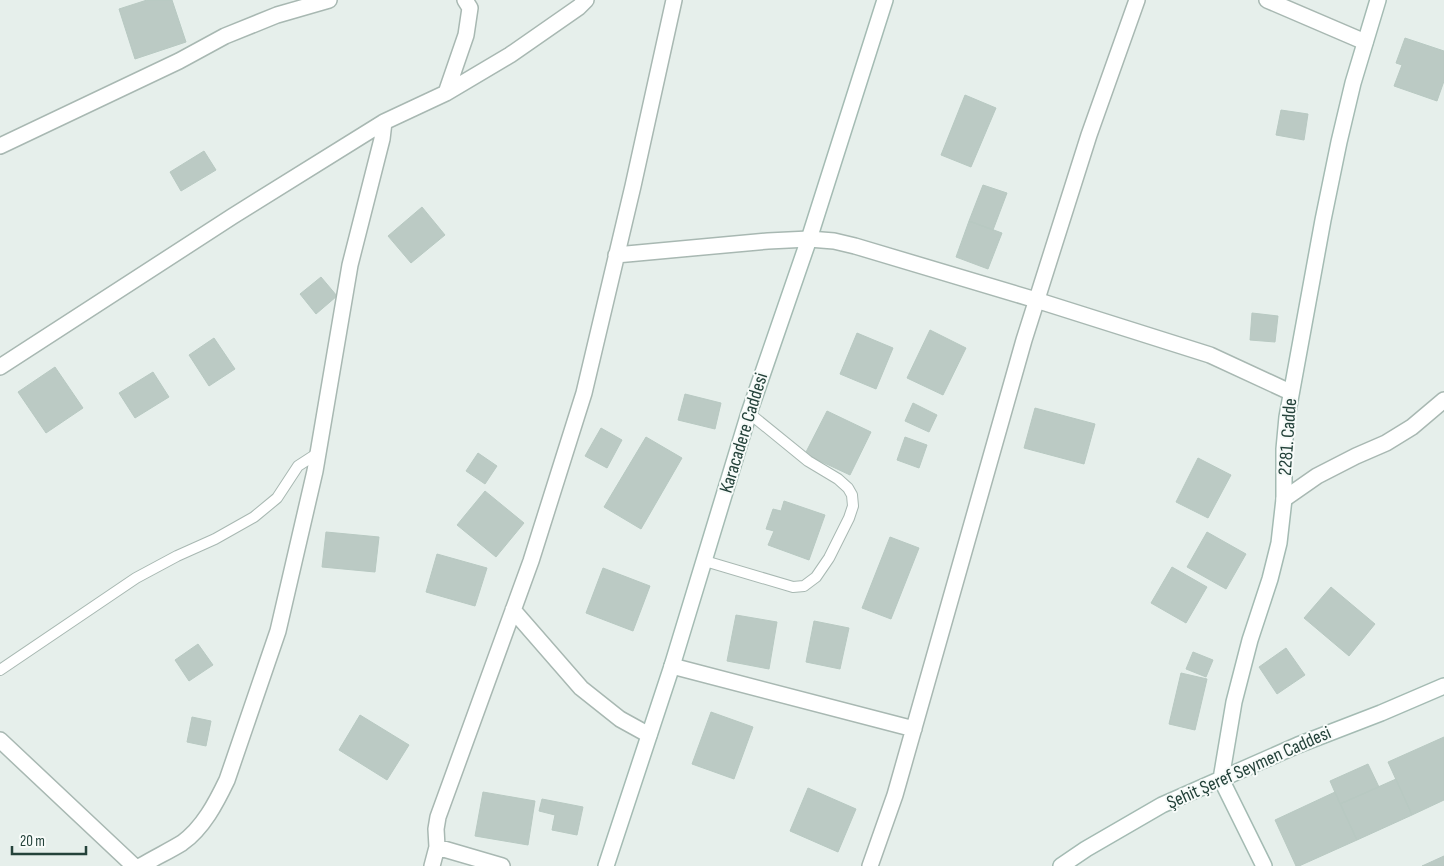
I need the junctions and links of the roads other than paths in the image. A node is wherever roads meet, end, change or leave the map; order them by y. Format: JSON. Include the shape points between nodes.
{"nodes":[{"id":1,"x":329,"y":0,"type":"edge"},
{"id":2,"x":465,"y":0,"type":"edge"},
{"id":3,"x":586,"y":0,"type":"edge"},
{"id":4,"x":674,"y":0,"type":"edge"},
{"id":5,"x":885,"y":0,"type":"edge"},
{"id":6,"x":1137,"y":0,"type":"edge"},
{"id":7,"x":1267,"y":0,"type":"edge"},
{"id":8,"x":1378,"y":0,"type":"edge"},
{"id":9,"x":1365,"y":42,"type":"junction"},
{"id":10,"x":446,"y":93,"type":"junction"},
{"id":11,"x":384,"y":122,"type":"junction"},
{"id":12,"x":0,"y":146,"type":"edge"},
{"id":13,"x":809,"y":239,"type":"junction"},
{"id":14,"x":616,"y":255,"type":"junction"},
{"id":15,"x":1036,"y":300,"type":"junction"},
{"id":16,"x":0,"y":367,"type":"edge"},
{"id":17,"x":1290,"y":392,"type":"junction"},
{"id":18,"x":1444,"y":400,"type":"edge"},
{"id":19,"x":750,"y":413,"type":"junction"},
{"id":20,"x":318,"y":453,"type":"junction"},
{"id":21,"x":1284,"y":499,"type":"junction"},
{"id":22,"x":705,"y":561,"type":"junction"},
{"id":23,"x":513,"y":610,"type":"junction"},
{"id":24,"x":672,"y":666,"type":"junction"},
{"id":25,"x":0,"y":670,"type":"edge"},
{"id":26,"x":1444,"y":686,"type":"edge"},
{"id":27,"x":914,"y":729,"type":"junction"},
{"id":28,"x":649,"y":735,"type":"junction"},
{"id":29,"x":3,"y":748,"type":"edge"},
{"id":30,"x":1221,"y":779,"type":"junction"},
{"id":31,"x":437,"y":847,"type":"junction"},
{"id":32,"x":134,"y":866,"type":"edge"},
{"id":33,"x":141,"y":866,"type":"edge"},
{"id":34,"x":432,"y":866,"type":"edge"},
{"id":35,"x":502,"y":866,"type":"edge"},
{"id":36,"x":606,"y":866,"type":"edge"},
{"id":37,"x":870,"y":866,"type":"edge"},
{"id":38,"x":1061,"y":866,"type":"edge"},
{"id":39,"x":1264,"y":866,"type":"edge"}],
"edges":[{"from":1,"to":12,"type":"street","via":[[243,28]]},
{"from":2,"to":10,"type":"street","via":[[470,8],[466,36]]},
{"from":3,"to":10,"type":"street","via":[[510,55]]},
{"from":4,"to":14,"type":"street"},
{"from":5,"to":13,"type":"street","name":"Karacadere Caddesi"},
{"from":6,"to":15,"type":"street"},
{"from":7,"to":9,"type":"street"},
{"from":8,"to":9,"type":"street","name":"2281. Cadde"},
{"from":9,"to":17,"type":"street","name":"2281. Cadde","via":[[1339,142]]},
{"from":10,"to":11,"type":"street"},
{"from":11,"to":16,"type":"street"},
{"from":11,"to":20,"type":"street","via":[[350,265]]},
{"from":13,"to":14,"type":"street"},
{"from":13,"to":15,"type":"street","via":[[855,246]]},
{"from":13,"to":19,"type":"street","name":"Karacadere Caddesi"},
{"from":14,"to":23,"type":"street","via":[[584,393]]},
{"from":15,"to":17,"type":"street","via":[[1210,355]]},
{"from":15,"to":27,"type":"street"},
{"from":17,"to":21,"type":"street","name":"2281. Cadde","via":[[1284,449]]},
{"from":18,"to":21,"type":"street","via":[[1412,427],[1317,476]]},
{"from":19,"to":22,"type":"street","name":"Karacadere Caddesi"},
{"from":19,"to":22,"type":"lane","via":[[808,461],[848,488],[853,506],[828,558],[816,577],[804,586],[793,587]]},
{"from":20,"to":25,"type":"lane","via":[[298,466],[277,498],[254,517],[136,578]]},
{"from":20,"to":33,"type":"street","via":[[278,631],[227,780],[216,804],[195,831]]},
{"from":21,"to":30,"type":"street","name":"2281. Cadde","via":[[1279,543],[1234,702]]},
{"from":22,"to":24,"type":"street","name":"Karacadere Caddesi"},
{"from":23,"to":28,"type":"street","via":[[581,688],[620,719]]},
{"from":23,"to":31,"type":"street","via":[[438,817]]},
{"from":24,"to":27,"type":"street"},
{"from":24,"to":28,"type":"street","name":"Karacadere Caddesi"},
{"from":26,"to":30,"type":"street","name":"Şehit Şeref Seymen Caddesi"},
{"from":27,"to":37,"type":"street"},
{"from":28,"to":36,"type":"street","name":"Karacadere Caddesi"},
{"from":29,"to":32,"type":"street"},
{"from":30,"to":38,"type":"street","name":"Şehit Şeref Seymen Caddesi","via":[[1162,806]]},
{"from":30,"to":39,"type":"street"},
{"from":31,"to":34,"type":"street"},
{"from":31,"to":35,"type":"street"}]}
